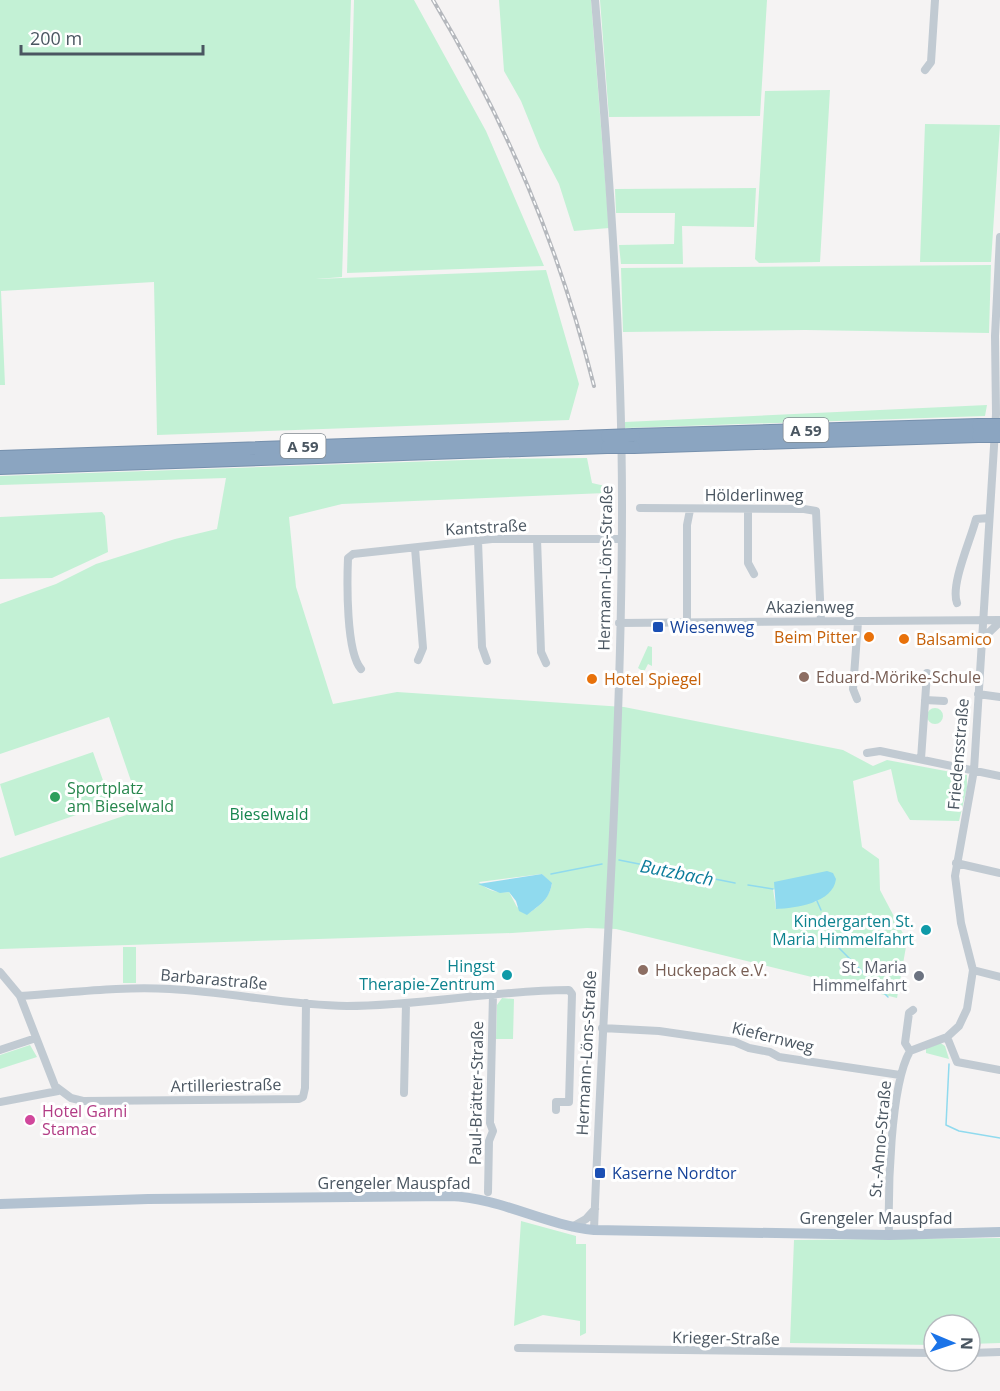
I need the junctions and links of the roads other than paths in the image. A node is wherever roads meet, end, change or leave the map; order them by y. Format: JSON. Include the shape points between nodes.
{"nodes":[{"id":1,"x":595,"y":0,"type":"edge"},
{"id":2,"x":935,"y":0,"type":"edge"},
{"id":3,"x":925,"y":70,"type":"dead end"},
{"id":4,"x":1000,"y":237,"type":"edge"},
{"id":5,"x":1000,"y":425,"type":"edge"},
{"id":6,"x":978,"y":431,"type":"junction"},
{"id":7,"x":1000,"y":436,"type":"edge"},
{"id":8,"x":607,"y":442,"type":"junction"},
{"id":9,"x":0,"y":457,"type":"edge"},
{"id":10,"x":0,"y":468,"type":"edge"},
{"id":11,"x":640,"y":508,"type":"dead end"},
{"id":12,"x":748,"y":509,"type":"junction"},
{"id":13,"x":690,"y":510,"type":"junction"},
{"id":14,"x":989,"y":518,"type":"junction"},
{"id":15,"x":621,"y":538,"type":"junction"},
{"id":16,"x":537,"y":539,"type":"junction"},
{"id":17,"x":478,"y":541,"type":"junction"},
{"id":18,"x":416,"y":548,"type":"junction"},
{"id":19,"x":754,"y":574,"type":"dead end"},
{"id":20,"x":957,"y":603,"type":"dead end"},
{"id":21,"x":821,"y":621,"type":"junction"},
{"id":22,"x":982,"y":621,"type":"junction"},
{"id":23,"x":1000,"y":621,"type":"edge"},
{"id":24,"x":619,"y":622,"type":"junction"},
{"id":25,"x":687,"y":622,"type":"junction"},
{"id":26,"x":858,"y":622,"type":"junction"},
{"id":27,"x":981,"y":640,"type":"junction"},
{"id":28,"x":418,"y":660,"type":"dead end"},
{"id":29,"x":487,"y":661,"type":"dead end"},
{"id":30,"x":546,"y":663,"type":"dead end"},
{"id":31,"x":362,"y":669,"type":"dead end"},
{"id":32,"x":927,"y":673,"type":"dead end"},
{"id":33,"x":978,"y":694,"type":"junction"},
{"id":34,"x":1000,"y":697,"type":"edge"},
{"id":35,"x":856,"y":699,"type":"dead end"},
{"id":36,"x":925,"y":700,"type":"junction"},
{"id":37,"x":944,"y":701,"type":"dead end"},
{"id":38,"x":867,"y":753,"type":"dead end"},
{"id":39,"x":921,"y":759,"type":"junction"},
{"id":40,"x":974,"y":770,"type":"junction"},
{"id":41,"x":1000,"y":776,"type":"edge"},
{"id":42,"x":956,"y":863,"type":"junction"},
{"id":43,"x":1000,"y":873,"type":"edge"},
{"id":44,"x":973,"y":970,"type":"junction"},
{"id":45,"x":0,"y":972,"type":"edge"},
{"id":46,"x":1000,"y":977,"type":"edge"},
{"id":47,"x":493,"y":994,"type":"junction"},
{"id":48,"x":20,"y":996,"type":"junction"},
{"id":49,"x":306,"y":1003,"type":"junction"},
{"id":50,"x":406,"y":1004,"type":"junction"},
{"id":51,"x":911,"y":1011,"type":"dead end"},
{"id":52,"x":602,"y":1028,"type":"junction"},
{"id":53,"x":947,"y":1037,"type":"junction"},
{"id":54,"x":36,"y":1038,"type":"junction"},
{"id":55,"x":0,"y":1050,"type":"edge"},
{"id":56,"x":910,"y":1051,"type":"junction"},
{"id":57,"x":1000,"y":1070,"type":"edge"},
{"id":58,"x":900,"y":1075,"type":"junction"},
{"id":59,"x":58,"y":1090,"type":"junction"},
{"id":60,"x":404,"y":1093,"type":"dead end"},
{"id":61,"x":0,"y":1102,"type":"edge"},
{"id":62,"x":556,"y":1110,"type":"dead end"},
{"id":63,"x":488,"y":1192,"type":"dead end"},
{"id":64,"x":0,"y":1204,"type":"edge"},
{"id":65,"x":595,"y":1209,"type":"junction"},
{"id":66,"x":572,"y":1227,"type":"junction"},
{"id":67,"x":594,"y":1230,"type":"junction"},
{"id":68,"x":1000,"y":1232,"type":"edge"},
{"id":69,"x":889,"y":1235,"type":"junction"},
{"id":70,"x":518,"y":1348,"type":"dead end"},
{"id":71,"x":1000,"y":1352,"type":"edge"},
{"id":72,"x":922,"y":1353,"type":"edge"},
{"id":73,"x":982,"y":1353,"type":"edge"}],
"edges":[{"from":1,"to":15,"type":"street","name":"Hermann-Löns-Straße","via":[[616,256]]},
{"from":2,"to":3,"type":"street","via":[[931,62]]},
{"from":4,"to":14,"type":"street","name":"Friedensstraße"},
{"from":5,"to":6,"type":"highway","number":"A 59","bridge":true},
{"from":6,"to":7,"type":"highway","number":"A 59","bridge":true},
{"from":6,"to":8,"type":"highway","number":"A 59","bridge":true},
{"from":8,"to":9,"type":"highway","number":"A 59"},
{"from":8,"to":10,"type":"highway","number":"A 59"},
{"from":11,"to":13,"type":"street","name":"Hölderlinweg"},
{"from":12,"to":13,"type":"street","name":"Hölderlinweg"},
{"from":12,"to":19,"type":"street","via":[[748,563]]},
{"from":12,"to":21,"type":"street","name":"Hölderlinweg","via":[[816,511]]},
{"from":13,"to":25,"type":"street","name":"Hölderlinweg"},
{"from":14,"to":20,"type":"street","via":[[976,519],[954,597]]},
{"from":14,"to":22,"type":"street","name":"Friedensstraße"},
{"from":15,"to":16,"type":"street","name":"Kantstraße"},
{"from":15,"to":24,"type":"street","name":"Hermann-Löns-Straße"},
{"from":16,"to":17,"type":"street","name":"Kantstraße"},
{"from":16,"to":30,"type":"street","via":[[541,652]]},
{"from":17,"to":18,"type":"street","name":"Kantstraße"},
{"from":17,"to":29,"type":"street","via":[[482,647]]},
{"from":18,"to":28,"type":"street","via":[[423,648]]},
{"from":18,"to":31,"type":"street","name":"Kantstraße","via":[[353,554],[348,558],[350,620],[356,661]]},
{"from":21,"to":25,"type":"street","name":"Akazienweg"},
{"from":21,"to":26,"type":"street","name":"Akazienweg"},
{"from":22,"to":23,"type":"street","name":"Akazienweg"},
{"from":22,"to":26,"type":"street","name":"Akazienweg"},
{"from":22,"to":27,"type":"street","name":"Friedensstraße"},
{"from":23,"to":27,"type":"street"},
{"from":24,"to":25,"type":"street","name":"Akazienweg"},
{"from":24,"to":52,"type":"street","name":"Hermann-Löns-Straße"},
{"from":26,"to":35,"type":"street","via":[[853,689]]},
{"from":27,"to":33,"type":"street","name":"Friedensstraße"},
{"from":32,"to":36,"type":"street"},
{"from":33,"to":34,"type":"street"},
{"from":33,"to":40,"type":"street","name":"Friedensstraße"},
{"from":36,"to":37,"type":"street"},
{"from":36,"to":39,"type":"street"},
{"from":38,"to":39,"type":"street","via":[[880,751]]},
{"from":39,"to":40,"type":"street"},
{"from":40,"to":41,"type":"street"},
{"from":40,"to":42,"type":"street","name":"Friedensstraße","via":[[969,812]]},
{"from":42,"to":43,"type":"street"},
{"from":42,"to":44,"type":"street","name":"Friedensstraße","via":[[961,923]]},
{"from":44,"to":46,"type":"street"},
{"from":44,"to":53,"type":"street","name":"Friedensstraße","via":[[963,1019]]},
{"from":45,"to":48,"type":"street"},
{"from":47,"to":50,"type":"street","name":"Barbarastraße"},
{"from":47,"to":62,"type":"street","name":"Barbarastraße","via":[[538,990],[569,990],[572,994],[568,1102],[556,1102]]},
{"from":47,"to":63,"type":"street","name":"Paul-Brätter-Straße","via":[[493,1131],[489,1142]]},
{"from":48,"to":49,"type":"street","name":"Barbarastraße","via":[[83,989],[163,988]]},
{"from":48,"to":54,"type":"street"},
{"from":49,"to":50,"type":"street","name":"Barbarastraße"},
{"from":49,"to":59,"type":"street","name":"Artilleriestraße","via":[[305,1088],[299,1099],[83,1101]]},
{"from":50,"to":60,"type":"street"},
{"from":51,"to":56,"type":"street","name":"St.-Anno-Straße","via":[[905,1043]]},
{"from":52,"to":58,"type":"street","name":"Kiefernweg","via":[[728,1041],[779,1057]]},
{"from":52,"to":65,"type":"street","name":"Hermann-Löns-Straße"},
{"from":53,"to":56,"type":"street"},
{"from":53,"to":57,"type":"street","via":[[957,1062]]},
{"from":54,"to":55,"type":"street"},
{"from":54,"to":59,"type":"street"},
{"from":56,"to":58,"type":"street","name":"St.-Anno-Straße"},
{"from":58,"to":69,"type":"street","name":"St.-Anno-Straße","via":[[892,1146]]},
{"from":59,"to":61,"type":"street"},
{"from":64,"to":66,"type":"main road","name":"Grengeler Mauspfad","via":[[462,1197],[487,1200]]},
{"from":65,"to":66,"type":"street"},
{"from":65,"to":67,"type":"street","name":"Hermann-Löns-Straße"},
{"from":66,"to":67,"type":"main road","name":"Grengeler Mauspfad"},
{"from":67,"to":69,"type":"main road","name":"Grengeler Mauspfad"},
{"from":68,"to":69,"type":"main road","name":"Grengeler Mauspfad"},
{"from":70,"to":72,"type":"street","name":"Krieger-Straße"},
{"from":71,"to":73,"type":"street"}]}
